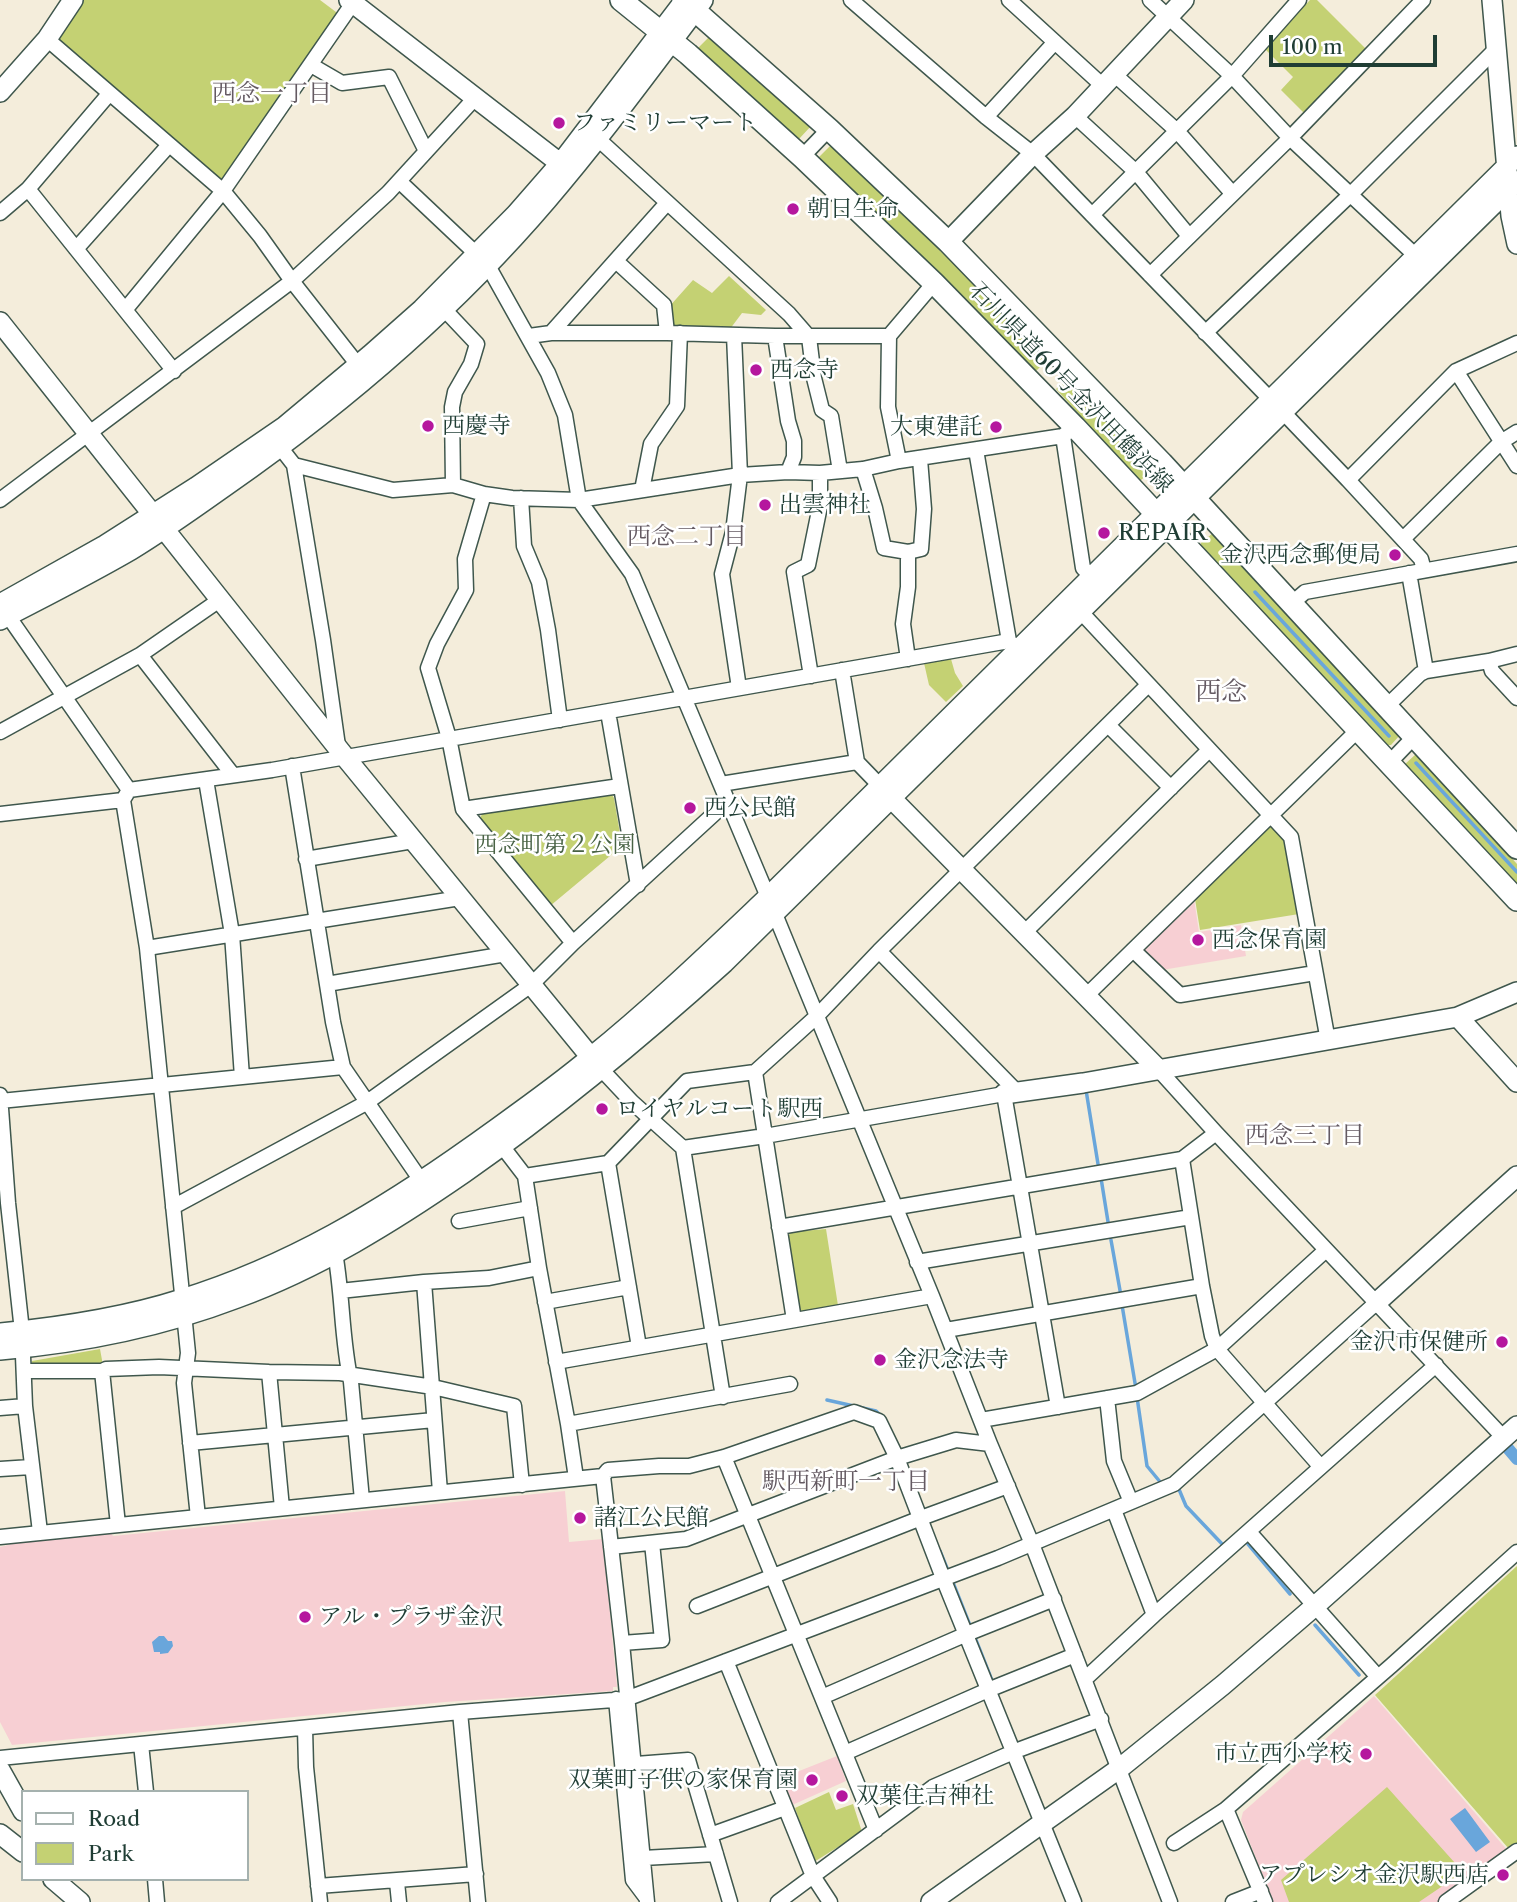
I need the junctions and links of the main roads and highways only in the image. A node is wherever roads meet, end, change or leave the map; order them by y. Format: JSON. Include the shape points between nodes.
{"nodes":[{"id":1,"x":621,"y":0,"type":"edge"},
{"id":2,"x":690,"y":2,"type":"edge"},
{"id":3,"x":1517,"y":848,"type":"edge"},
{"id":4,"x":1517,"y":900,"type":"edge"}],
"edges":[{"from":1,"to":4,"type":"main road","name":"石川県道60号金沢田鶴浜線","via":[[802,157],[934,283],[1069,431],[1161,520]]},
{"from":2,"to":3,"type":"main road","name":"石川県道60号金沢田鶴浜線","via":[[948,242],[1189,493]]}]}
